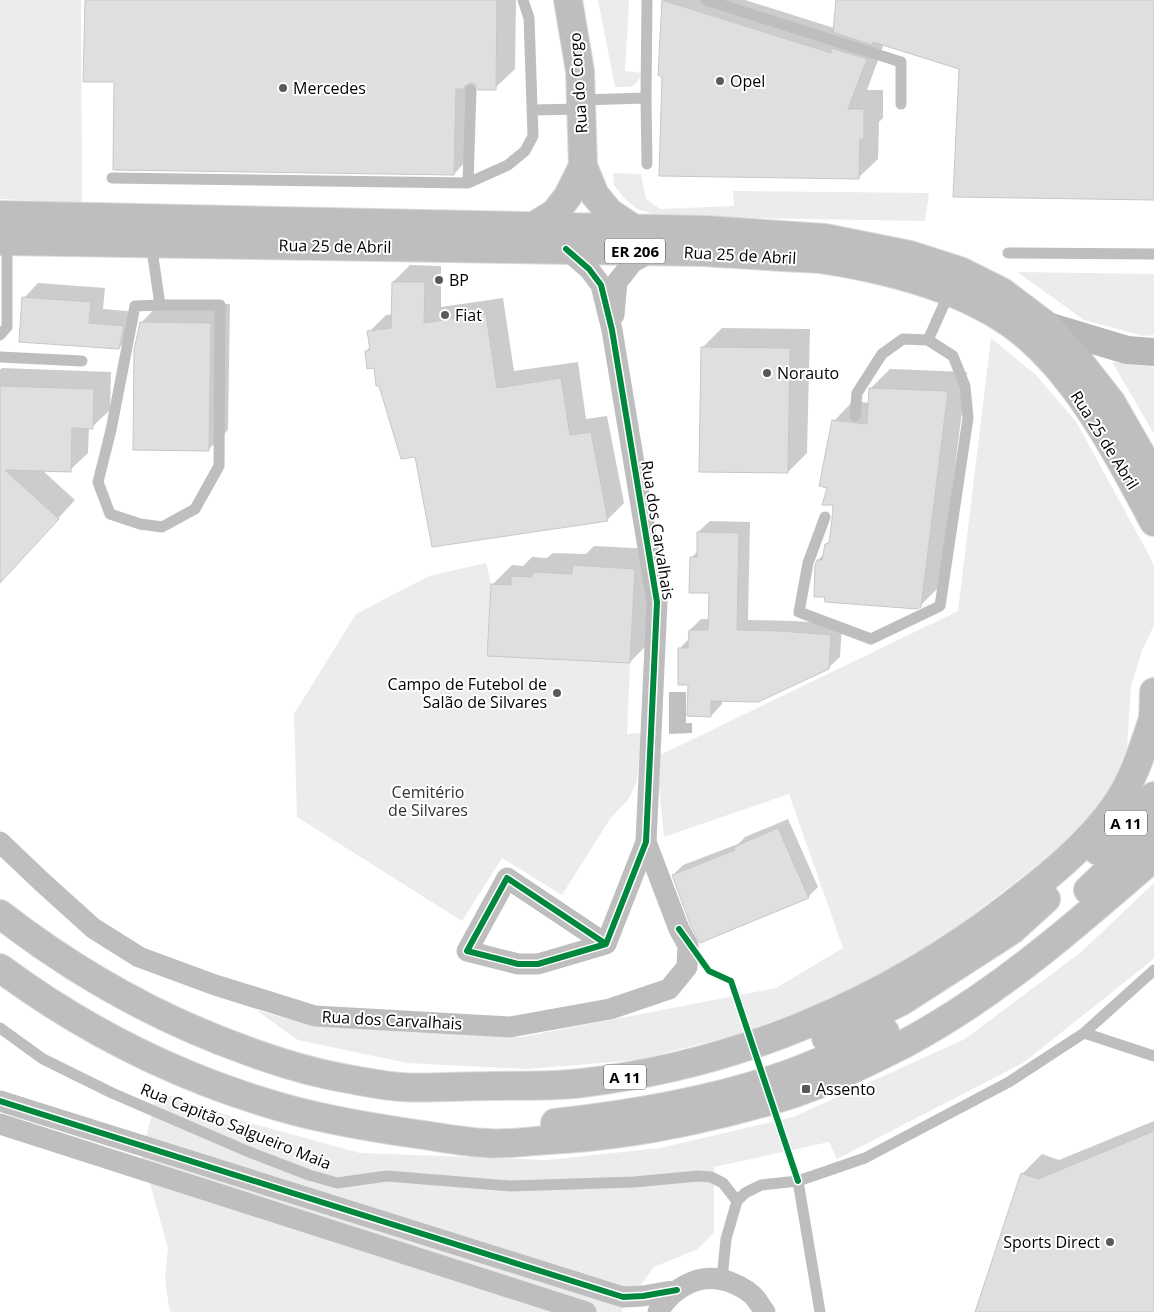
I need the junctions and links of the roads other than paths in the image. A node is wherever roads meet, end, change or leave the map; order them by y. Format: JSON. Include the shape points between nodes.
{"nodes":[{"id":1,"x":523,"y":0,"type":"edge"},
{"id":2,"x":568,"y":0,"type":"edge"},
{"id":3,"x":647,"y":0,"type":"edge"},
{"id":4,"x":706,"y":0,"type":"edge"},
{"id":5,"x":471,"y":90,"type":"dead end"},
{"id":6,"x":646,"y":98,"type":"junction"},
{"id":7,"x":581,"y":104,"type":"junction"},
{"id":8,"x":901,"y":104,"type":"dead end"},
{"id":9,"x":533,"y":110,"type":"junction"},
{"id":10,"x":648,"y":164,"type":"dead end"},
{"id":11,"x":583,"y":166,"type":"junction"},
{"id":12,"x":112,"y":178,"type":"dead end"},
{"id":13,"x":468,"y":183,"type":"junction"},
{"id":14,"x":534,"y":226,"type":"junction"},
{"id":15,"x":633,"y":228,"type":"junction"},
{"id":16,"x":2,"y":232,"type":"edge"},
{"id":17,"x":151,"y":243,"type":"junction"},
{"id":18,"x":566,"y":250,"type":"junction"},
{"id":19,"x":653,"y":251,"type":"junction"},
{"id":20,"x":1008,"y":253,"type":"dead end"},
{"id":21,"x":1154,"y":254,"type":"edge"},
{"id":22,"x":950,"y":291,"type":"junction"},
{"id":23,"x":160,"y":305,"type":"junction"},
{"id":24,"x":1047,"y":326,"type":"junction"},
{"id":25,"x":612,"y":330,"type":"junction"},
{"id":26,"x":0,"y":335,"type":"edge"},
{"id":27,"x":928,"y":340,"type":"junction"},
{"id":28,"x":1154,"y":352,"type":"edge"},
{"id":29,"x":0,"y":357,"type":"edge"},
{"id":30,"x":82,"y":361,"type":"dead end"},
{"id":31,"x":855,"y":416,"type":"dead end"},
{"id":32,"x":1154,"y":477,"type":"edge"},
{"id":33,"x":825,"y":517,"type":"dead end"},
{"id":34,"x":1154,"y":522,"type":"edge"},
{"id":35,"x":1154,"y":692,"type":"edge"},
{"id":36,"x":1153,"y":722,"type":"edge"},
{"id":37,"x":1154,"y":796,"type":"edge"},
{"id":38,"x":1154,"y":828,"type":"edge"},
{"id":39,"x":0,"y":842,"type":"edge"},
{"id":40,"x":646,"y":842,"type":"junction"},
{"id":41,"x":1154,"y":857,"type":"edge"},
{"id":42,"x":0,"y":914,"type":"edge"},
{"id":43,"x":606,"y":944,"type":"junction"},
{"id":44,"x":0,"y":968,"type":"edge"},
{"id":45,"x":1154,"y":970,"type":"edge"},
{"id":46,"x":0,"y":1028,"type":"edge"},
{"id":47,"x":1084,"y":1033,"type":"junction"},
{"id":48,"x":1154,"y":1056,"type":"edge"},
{"id":49,"x":401,"y":1087,"type":"junction"},
{"id":50,"x":0,"y":1100,"type":"edge"},
{"id":51,"x":0,"y":1124,"type":"edge"},
{"id":52,"x":394,"y":1130,"type":"junction"},
{"id":53,"x":798,"y":1180,"type":"junction"},
{"id":54,"x":737,"y":1200,"type":"junction"},
{"id":55,"x":722,"y":1279,"type":"junction"},
{"id":56,"x":677,"y":1290,"type":"junction"},
{"id":57,"x":586,"y":1312,"type":"edge"},
{"id":58,"x":658,"y":1312,"type":"edge"},
{"id":59,"x":765,"y":1312,"type":"edge"},
{"id":60,"x":820,"y":1312,"type":"edge"}],
"edges":[{"from":1,"to":9,"type":"lane","via":[[529,18]]},
{"from":2,"to":7,"type":"main road","name":"Rua do Corgo","via":[[580,71]]},
{"from":3,"to":6,"type":"lane"},
{"from":4,"to":8,"type":"lane","via":[[901,62]]},
{"from":5,"to":13,"type":"lane"},
{"from":6,"to":7,"type":"lane"},
{"from":6,"to":10,"type":"lane"},
{"from":7,"to":9,"type":"lane"},
{"from":7,"to":11,"type":"main road","name":"Rua do Corgo"},
{"from":9,"to":13,"type":"lane","via":[[533,136],[525,151],[508,165]]},
{"from":11,"to":14,"type":"main road","name":"Rua do Corgo","via":[[555,213]]},
{"from":11,"to":15,"type":"main road","name":"Rua do Corgo","via":[[595,195],[610,213]]},
{"from":12,"to":13,"type":"lane"},
{"from":14,"to":15,"type":"main road","name":"Rua 25 de Abril","number":"ER 206"},
{"from":14,"to":16,"type":"main road","name":"Rua 25 de Abril","number":"ER 206"},
{"from":15,"to":24,"type":"main road","name":"Rua 25 de Abril","number":"ER 206","via":[[825,238],[910,256],[960,271],[1002,292]]},
{"from":16,"to":17,"type":"main road","name":"Rua 25 de Abril","number":"ER 206"},
{"from":16,"to":26,"type":"lane","via":[[7,327]]},
{"from":17,"to":18,"type":"main road","name":"Rua 25 de Abril","number":"ER 206"},
{"from":17,"to":23,"type":"lane"},
{"from":18,"to":19,"type":"main road","name":"Rua 25 de Abril","number":"ER 206"},
{"from":18,"to":25,"type":"street","name":"Rua dos Carvalhais","via":[[589,269],[601,285]]},
{"from":19,"to":22,"type":"main road","name":"Rua 25 de Abril","number":"ER 206","via":[[820,259],[903,276]]},
{"from":19,"to":25,"type":"street","name":"Rua dos Carvalhais","via":[[633,262],[617,282]]},
{"from":20,"to":21,"type":"lane"},
{"from":22,"to":27,"type":"lane"},
{"from":22,"to":34,"type":"main road","name":"Rua 25 de Abril","number":"ER 206","via":[[990,310],[1032,340],[1062,372],[1093,415]]},
{"from":23,"to":23,"type":"lane","via":[[220,305],[220,466],[195,509],[162,527],[110,514],[98,482],[135,306]]},
{"from":24,"to":28,"type":"main road","name":"Rua 25 de Abril","via":[[1127,350]]},
{"from":24,"to":32,"type":"main road","name":"Rua 25 de Abril","number":"ER 206","via":[[1111,402]]},
{"from":25,"to":40,"type":"street","name":"Rua dos Carvalhais","via":[[657,602]]},
{"from":27,"to":31,"type":"lane","via":[[903,339],[882,354],[857,393]]},
{"from":27,"to":33,"type":"lane","via":[[953,356],[965,386],[968,418],[940,606],[871,639],[799,612],[808,563]]},
{"from":29,"to":30,"type":"lane"},
{"from":35,"to":36,"type":"main road"},
{"from":36,"to":49,"type":"main road","number":"A 11","via":[[1117,804],[1084,843],[977,931],[925,964],[819,1020],[731,1052],[618,1078],[578,1084]]},
{"from":37,"to":49,"type":"main road","number":"A 11","via":[[1012,930],[902,1001],[784,1054],[691,1080],[590,1099],[528,1101]]},
{"from":38,"to":52,"type":"main road","number":"A 11","via":[[1080,898],[1024,945],[914,1019],[779,1077],[696,1100],[592,1119],[528,1126]]},
{"from":39,"to":40,"type":"street","name":"Rua dos Carvalhais","via":[[93,928],[139,957],[215,985],[316,1016],[510,1027],[610,1009],[669,989],[687,967],[688,945]]},
{"from":40,"to":43,"type":"street","name":"Rua dos Carvalhais"},
{"from":41,"to":52,"type":"main road","via":[[1067,932],[956,1013],[906,1043],[806,1089],[703,1118],[595,1138],[488,1144]]},
{"from":42,"to":49,"type":"main road","number":"A 11","via":[[55,955],[110,989],[213,1038],[310,1070]]},
{"from":43,"to":43,"type":"street","via":[[507,878],[467,951],[518,964],[538,964]]},
{"from":44,"to":52,"type":"main road","via":[[103,1035],[196,1079],[293,1111]]},
{"from":45,"to":47,"type":"lane"},
{"from":46,"to":54,"type":"lane","name":"Rua Capitão Salgueiro Maia","via":[[43,1059],[112,1094],[309,1175],[337,1182],[387,1176],[511,1186],[634,1182],[698,1176],[723,1183]]},
{"from":47,"to":48,"type":"lane"},
{"from":47,"to":53,"type":"lane","via":[[1009,1082],[866,1158]]},
{"from":50,"to":56,"type":"street","via":[[623,1297]]},
{"from":51,"to":57,"type":"street"},
{"from":53,"to":54,"type":"lane","via":[[761,1185]]},
{"from":53,"to":60,"type":"lane"},
{"from":54,"to":55,"type":"lane","via":[[726,1239]]},
{"from":55,"to":56,"type":"street","via":[[691,1282]]},
{"from":55,"to":59,"type":"street","via":[[740,1286]]},
{"from":56,"to":58,"type":"street"}]}
